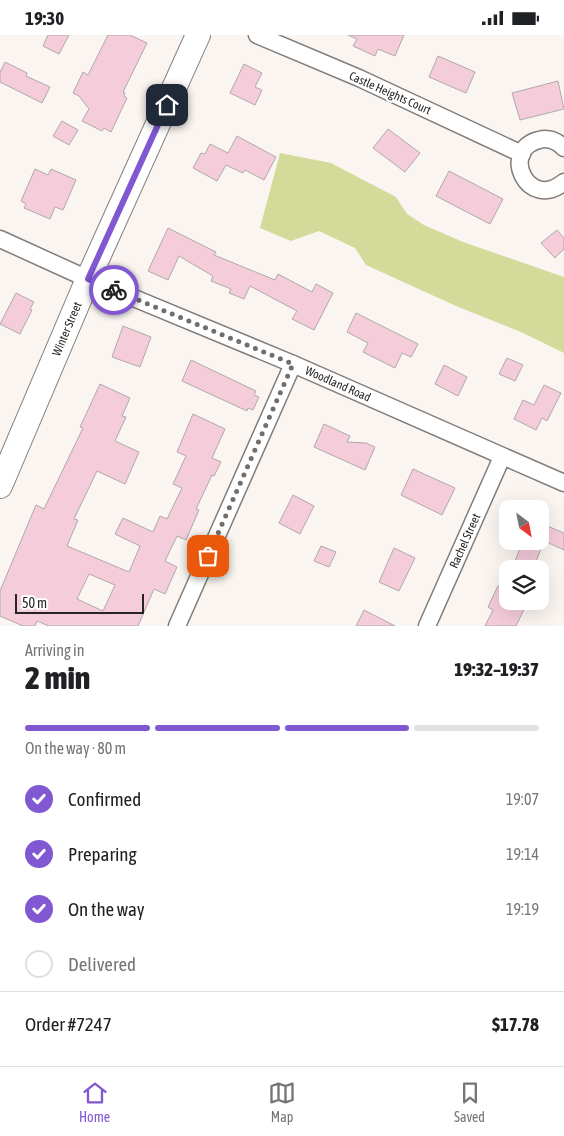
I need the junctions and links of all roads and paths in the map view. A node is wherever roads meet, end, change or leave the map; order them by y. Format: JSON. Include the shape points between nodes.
{"nodes":[{"id":1,"x":198,"y":35,"type":"edge"},
{"id":2,"x":257,"y":35,"type":"edge"},
{"id":3,"x":564,"y":148,"type":"edge"},
{"id":4,"x":522,"y":154,"type":"junction"},
{"id":5,"x":564,"y":181,"type":"edge"},
{"id":6,"x":0,"y":239,"type":"edge"},
{"id":7,"x":88,"y":279,"type":"junction"},
{"id":8,"x":293,"y":364,"type":"junction"},
{"id":9,"x":502,"y":457,"type":"junction"},
{"id":10,"x":564,"y":483,"type":"edge"},
{"id":11,"x":0,"y":486,"type":"edge"},
{"id":12,"x":177,"y":626,"type":"edge"},
{"id":13,"x":427,"y":626,"type":"edge"}],
"edges":[{"from":1,"to":7,"type":"main road","name":"Winter Street"},
{"from":2,"to":4,"type":"street","name":"Castle Heights Court","via":[[359,78]]},
{"from":3,"to":4,"type":"street","via":[[559,143],[542,139],[534,141]]},
{"from":4,"to":5,"type":"street","via":[[520,170],[535,188],[551,189]]},
{"from":6,"to":7,"type":"street","name":"Woodland Road"},
{"from":7,"to":8,"type":"street","name":"Woodland Road"},
{"from":7,"to":11,"type":"main road","name":"Winter Street"},
{"from":8,"to":9,"type":"street","name":"Woodland Road"},
{"from":8,"to":12,"type":"street"},
{"from":9,"to":10,"type":"street","name":"Woodland Road"},
{"from":9,"to":13,"type":"street","name":"Rachel Street"}]}
